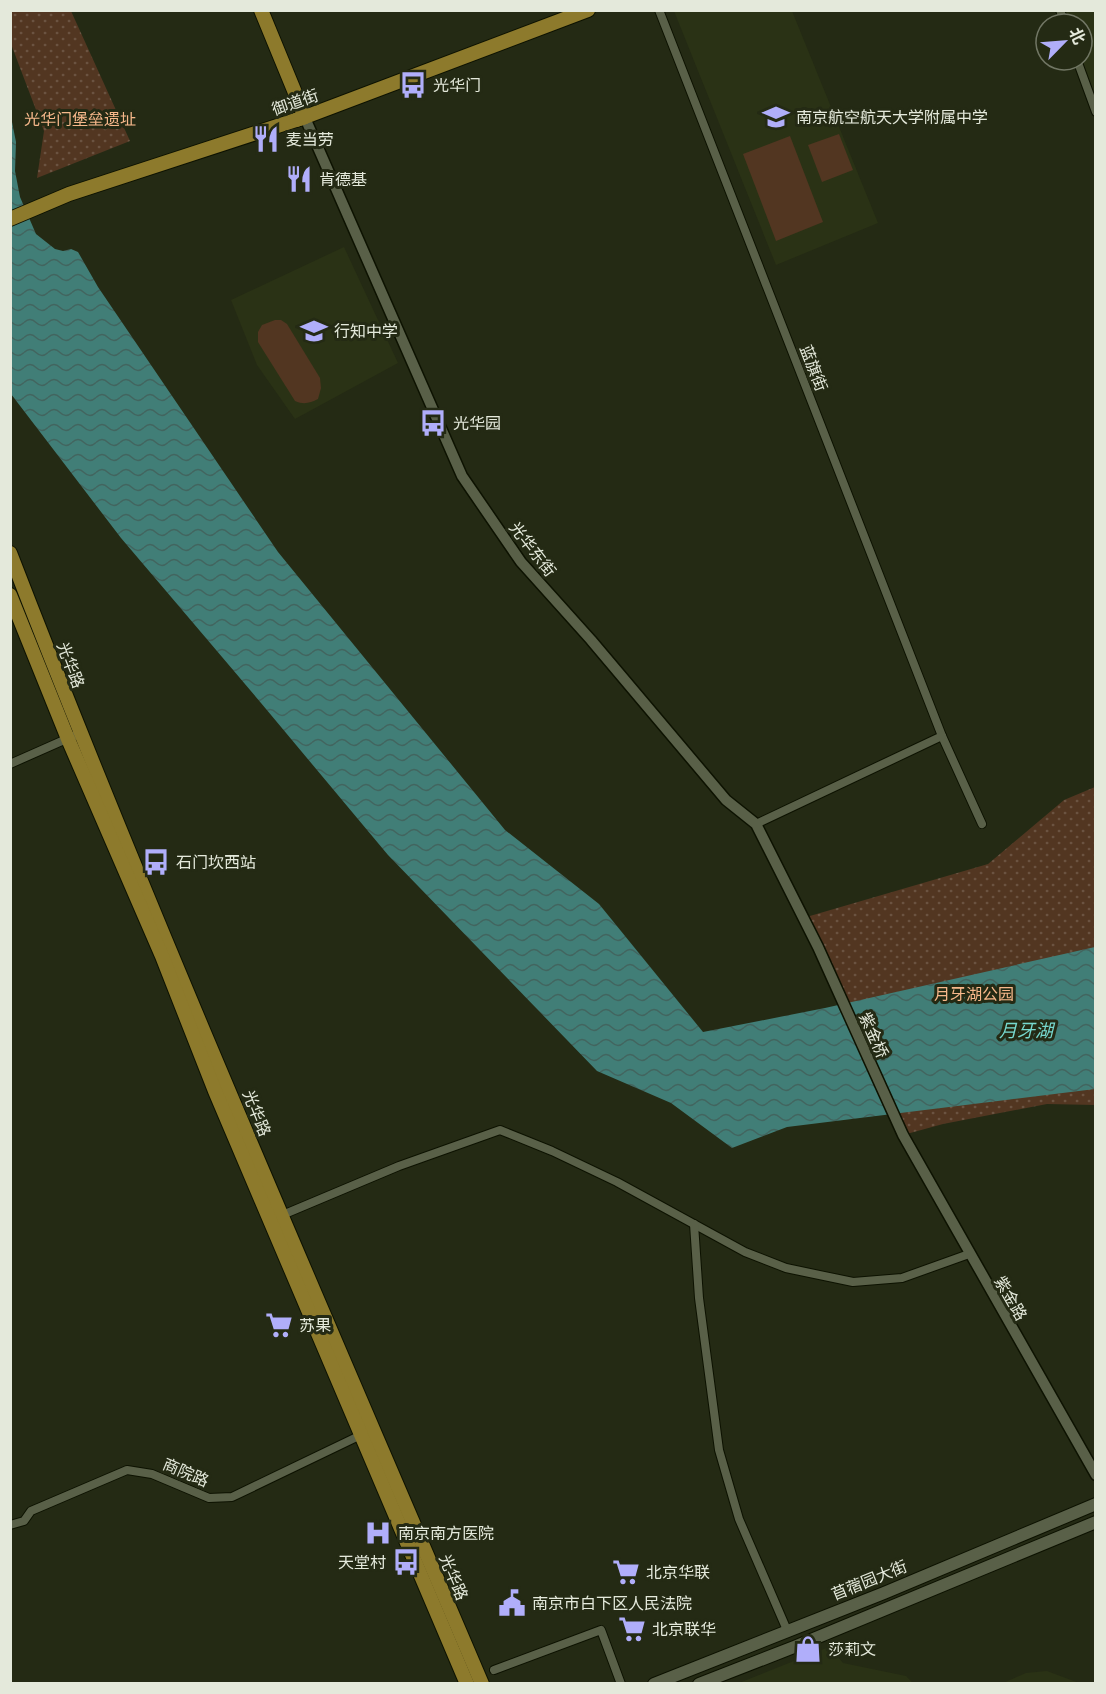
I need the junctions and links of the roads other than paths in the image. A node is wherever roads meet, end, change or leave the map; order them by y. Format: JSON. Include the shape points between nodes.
{"nodes":[{"id":1,"x":261,"y":10,"type":"edge"},
{"id":2,"x":588,"y":10,"type":"edge"},
{"id":3,"x":659,"y":10,"type":"edge"},
{"id":4,"x":1081,"y":72,"type":"edge"},
{"id":5,"x":302,"y":111,"type":"junction"},
{"id":6,"x":1095,"y":112,"type":"edge"},
{"id":7,"x":10,"y":219,"type":"edge"},
{"id":8,"x":10,"y":553,"type":"edge"},
{"id":9,"x":10,"y":595,"type":"edge"},
{"id":10,"x":74,"y":736,"type":"junction"},
{"id":11,"x":942,"y":736,"type":"junction"},
{"id":12,"x":10,"y":764,"type":"edge"},
{"id":13,"x":756,"y":824,"type":"junction"},
{"id":14,"x":982,"y":824,"type":"dead end"},
{"id":15,"x":818,"y":947,"type":"joint"},
{"id":16,"x":903,"y":1135,"type":"joint"},
{"id":17,"x":276,"y":1216,"type":"junction"},
{"id":18,"x":694,"y":1224,"type":"junction"},
{"id":19,"x":969,"y":1254,"type":"junction"},
{"id":20,"x":361,"y":1435,"type":"junction"},
{"id":21,"x":1095,"y":1475,"type":"edge"},
{"id":22,"x":1095,"y":1504,"type":"edge"},
{"id":23,"x":1095,"y":1522,"type":"edge"},
{"id":24,"x":10,"y":1526,"type":"edge"},
{"id":25,"x":787,"y":1630,"type":"junction"},
{"id":26,"x":494,"y":1670,"type":"dead end"},
{"id":27,"x":467,"y":1683,"type":"edge"},
{"id":28,"x":482,"y":1683,"type":"edge"},
{"id":29,"x":621,"y":1683,"type":"edge"},
{"id":30,"x":654,"y":1683,"type":"edge"},
{"id":31,"x":699,"y":1683,"type":"edge"}],
"edges":[{"from":1,"to":5,"type":"main road"},
{"from":2,"to":5,"type":"main road","name":"御道街"},
{"from":3,"to":11,"type":"street","name":"蓝旗街"},
{"from":4,"to":6,"type":"street"},
{"from":5,"to":7,"type":"main road","name":"御道街"},
{"from":5,"to":13,"type":"street","name":"光华东街","via":[[462,476],[521,562],[726,800]]},
{"from":8,"to":10,"type":"main road","name":"光华路"},
{"from":9,"to":10,"type":"main road","name":"光华路"},
{"from":10,"to":12,"type":"street"},
{"from":10,"to":17,"type":"main road","name":"光华路"},
{"from":11,"to":13,"type":"street"},
{"from":11,"to":14,"type":"street","name":"蓝旗街"},
{"from":13,"to":15,"type":"street","name":"光华东街"},
{"from":15,"to":16,"type":"street","name":"紫金桥"},
{"from":16,"to":19,"type":"street","name":"紫金路"},
{"from":17,"to":18,"type":"street","via":[[500,1130],[571,1160]]},
{"from":17,"to":20,"type":"main road","name":"光华路"},
{"from":17,"to":28,"type":"main road","name":"光华路"},
{"from":18,"to":19,"type":"street","via":[[745,1252],[786,1268],[853,1282],[902,1278]]},
{"from":18,"to":25,"type":"street","via":[[699,1298],[719,1450],[739,1519]]},
{"from":19,"to":21,"type":"street","name":"紫金路"},
{"from":20,"to":24,"type":"street","name":"商院路","via":[[232,1497],[209,1498],[152,1474],[127,1470],[31,1511],[24,1521]]},
{"from":20,"to":27,"type":"main road","name":"光华路"},
{"from":22,"to":25,"type":"main road","name":"苜蓿园大街"},
{"from":23,"to":31,"type":"main road","name":"苜蓿园大街"},
{"from":25,"to":30,"type":"main road","name":"苜蓿园大街"},
{"from":26,"to":29,"type":"street","via":[[601,1630]]}]}
